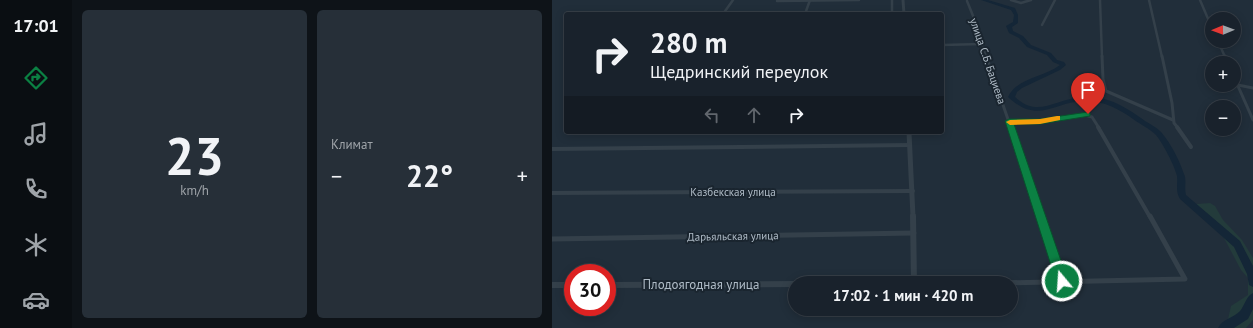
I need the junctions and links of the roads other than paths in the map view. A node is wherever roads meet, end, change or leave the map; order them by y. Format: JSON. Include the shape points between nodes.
{"nodes":[{"id":1,"x":734,"y":0,"type":"edge"},
{"id":2,"x":810,"y":0,"type":"edge"},
{"id":3,"x":859,"y":0,"type":"edge"},
{"id":4,"x":892,"y":0,"type":"edge"},
{"id":5,"x":903,"y":0,"type":"edge"},
{"id":6,"x":1011,"y":0,"type":"edge"},
{"id":7,"x":1031,"y":0,"type":"edge"},
{"id":8,"x":1055,"y":0,"type":"edge"},
{"id":9,"x":1100,"y":0,"type":"edge"},
{"id":10,"x":1149,"y":0,"type":"edge"},
{"id":11,"x":1200,"y":0,"type":"edge"},
{"id":12,"x":967,"y":1,"type":"edge"},
{"id":13,"x":777,"y":2,"type":"dead end"},
{"id":14,"x":725,"y":12,"type":"edge"},
{"id":15,"x":806,"y":12,"type":"edge"},
{"id":16,"x":892,"y":12,"type":"edge"},
{"id":17,"x":904,"y":12,"type":"edge"},
{"id":18,"x":1205,"y":12,"type":"edge"},
{"id":19,"x":1042,"y":26,"type":"dead end"},
{"id":20,"x":982,"y":44,"type":"junction"},
{"id":21,"x":944,"y":45,"type":"edge"},
{"id":22,"x":1241,"y":86,"type":"edge"},
{"id":23,"x":1253,"y":88,"type":"edge"},
{"id":24,"x":1241,"y":92,"type":"edge"},
{"id":25,"x":1172,"y":120,"type":"junction"},
{"id":26,"x":1253,"y":120,"type":"edge"},
{"id":27,"x":1009,"y":121,"type":"junction"},
{"id":28,"x":909,"y":134,"type":"edge"},
{"id":29,"x":910,"y":145,"type":"junction"},
{"id":30,"x":1191,"y":146,"type":"dead end"},
{"id":31,"x":552,"y":148,"type":"edge"},
{"id":32,"x":913,"y":191,"type":"junction"},
{"id":33,"x":552,"y":193,"type":"edge"},
{"id":34,"x":914,"y":233,"type":"junction"},
{"id":35,"x":552,"y":239,"type":"edge"},
{"id":36,"x":914,"y":276,"type":"edge"},
{"id":37,"x":1062,"y":281,"type":"junction"},
{"id":38,"x":1018,"y":282,"type":"edge"},
{"id":39,"x":788,"y":284,"type":"edge"},
{"id":40,"x":552,"y":285,"type":"edge"},
{"id":41,"x":564,"y":285,"type":"edge"},
{"id":42,"x":616,"y":285,"type":"edge"}],
"edges":[{"from":1,"to":14,"type":"street"},
{"from":2,"to":3,"type":"street"},
{"from":2,"to":13,"type":"street"},
{"from":2,"to":15,"type":"street"},
{"from":4,"to":16,"type":"street"},
{"from":5,"to":17,"type":"street"},
{"from":6,"to":7,"type":"street","via":[[1021,3]]},
{"from":8,"to":19,"type":"street"},
{"from":9,"to":25,"type":"street","via":[[1103,79],[1106,91]]},
{"from":10,"to":25,"type":"street","via":[[1172,102]]},
{"from":11,"to":18,"type":"street"},
{"from":12,"to":20,"type":"street","name":"улица С.Б. Бациева","via":[[984,43]]},
{"from":20,"to":21,"type":"street"},
{"from":20,"to":27,"type":"street","name":"улица С.Б. Бациева"},
{"from":22,"to":23,"type":"street"},
{"from":24,"to":26,"type":"street"},
{"from":25,"to":30,"type":"street"},
{"from":27,"to":37,"type":"street","name":"улица С.Б. Бациева"},
{"from":27,"to":37,"type":"street","via":[[1040,122],[1085,115],[1092,117],[1185,279]]},
{"from":28,"to":29,"type":"street"},
{"from":29,"to":31,"type":"street"},
{"from":29,"to":32,"type":"street"},
{"from":32,"to":33,"type":"street","name":"Казбекская улица"},
{"from":32,"to":34,"type":"street"},
{"from":34,"to":35,"type":"street","name":"Дарьяльская улица"},
{"from":34,"to":36,"type":"street"},
{"from":37,"to":38,"type":"street"},
{"from":39,"to":42,"type":"street","name":"Плодоягодная улица"},
{"from":40,"to":41,"type":"street"}]}
